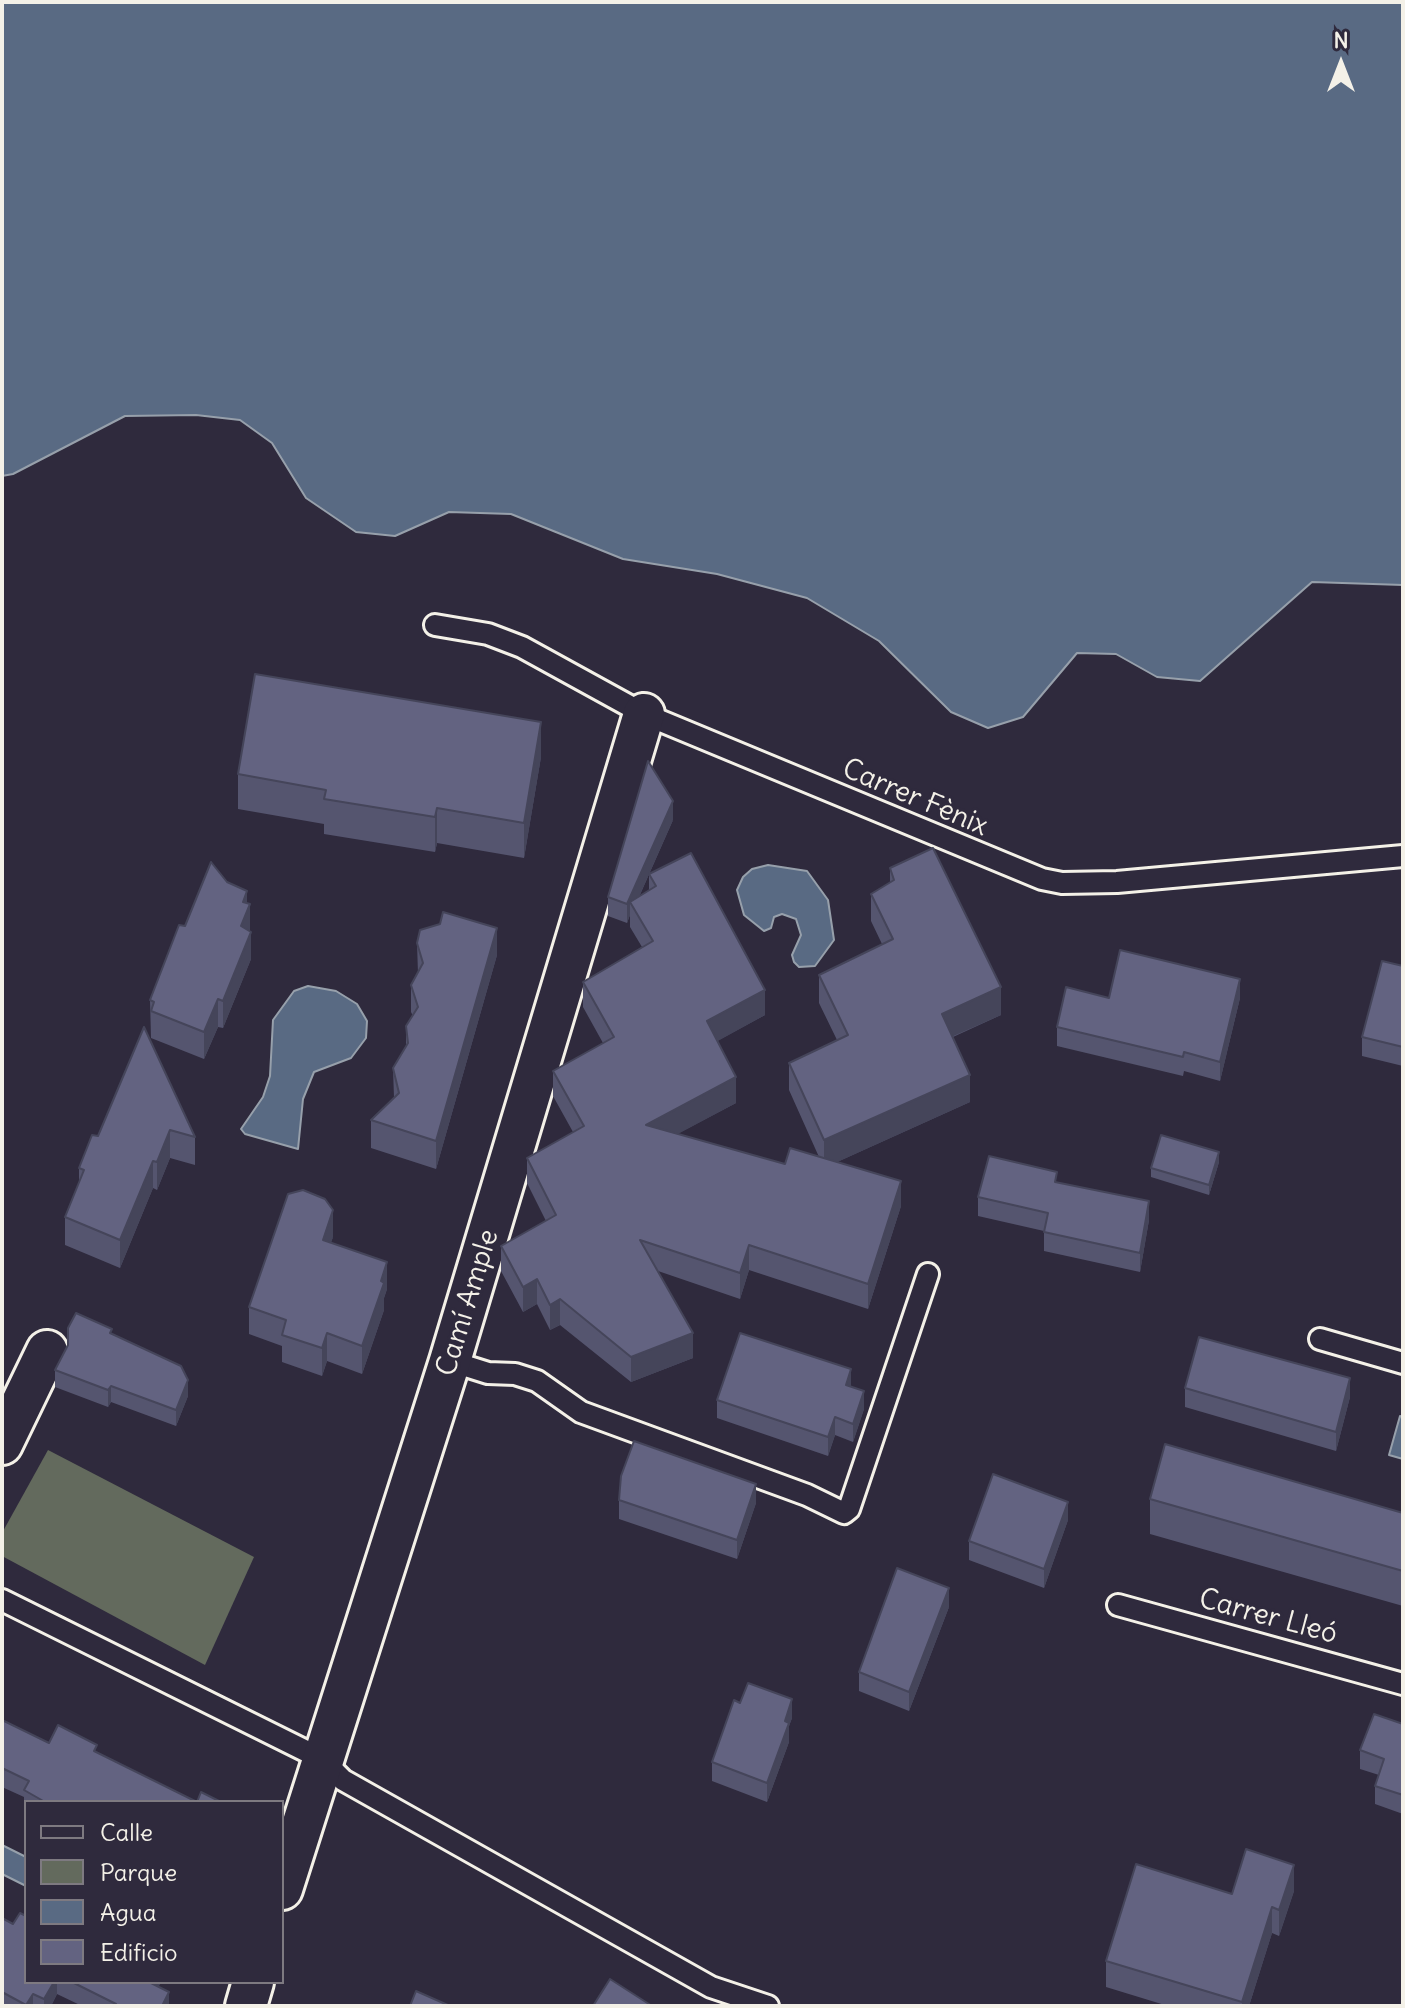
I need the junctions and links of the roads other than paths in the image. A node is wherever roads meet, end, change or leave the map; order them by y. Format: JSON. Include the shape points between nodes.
{"nodes":[{"id":1,"x":435,"y":625,"type":"dead end"},
{"id":2,"x":644,"y":714,"type":"junction"},
{"id":3,"x":1403,"y":856,"type":"edge"},
{"id":4,"x":928,"y":1274,"type":"dead end"},
{"id":5,"x":1320,"y":1339,"type":"dead end"},
{"id":6,"x":47,"y":1351,"type":"dead end"},
{"id":7,"x":450,"y":1361,"type":"junction"},
{"id":8,"x":1403,"y":1363,"type":"edge"},
{"id":9,"x":2,"y":1444,"type":"edge"},
{"id":10,"x":2,"y":1600,"type":"edge"},
{"id":11,"x":1118,"y":1605,"type":"dead end"},
{"id":12,"x":1403,"y":1684,"type":"edge"},
{"id":13,"x":322,"y":1759,"type":"junction"},
{"id":14,"x":284,"y":1882,"type":"edge"},
{"id":15,"x":252,"y":1984,"type":"edge"},
{"id":16,"x":246,"y":2006,"type":"edge"},
{"id":17,"x":768,"y":2006,"type":"edge"}],
"edges":[{"from":1,"to":2,"type":"lane","name":"Carrer Fènix","via":[[488,634],[522,647]]},
{"from":2,"to":3,"type":"lane","name":"Carrer Fènix","via":[[1020,872],[1062,883]]},
{"from":2,"to":7,"type":"street","name":"Camí Ample"},
{"from":4,"to":7,"type":"lane","via":[[844,1513],[581,1412],[537,1381]]},
{"from":5,"to":8,"type":"lane"},
{"from":6,"to":9,"type":"street"},
{"from":7,"to":13,"type":"street","name":"Camí Ample"},
{"from":10,"to":13,"type":"lane"},
{"from":11,"to":12,"type":"lane","name":"Carrer Lleó"},
{"from":13,"to":14,"type":"street","name":"Camí Ample"},
{"from":13,"to":17,"type":"lane","via":[[343,1780],[664,1961],[711,1987]]},
{"from":15,"to":16,"type":"street"}]}
